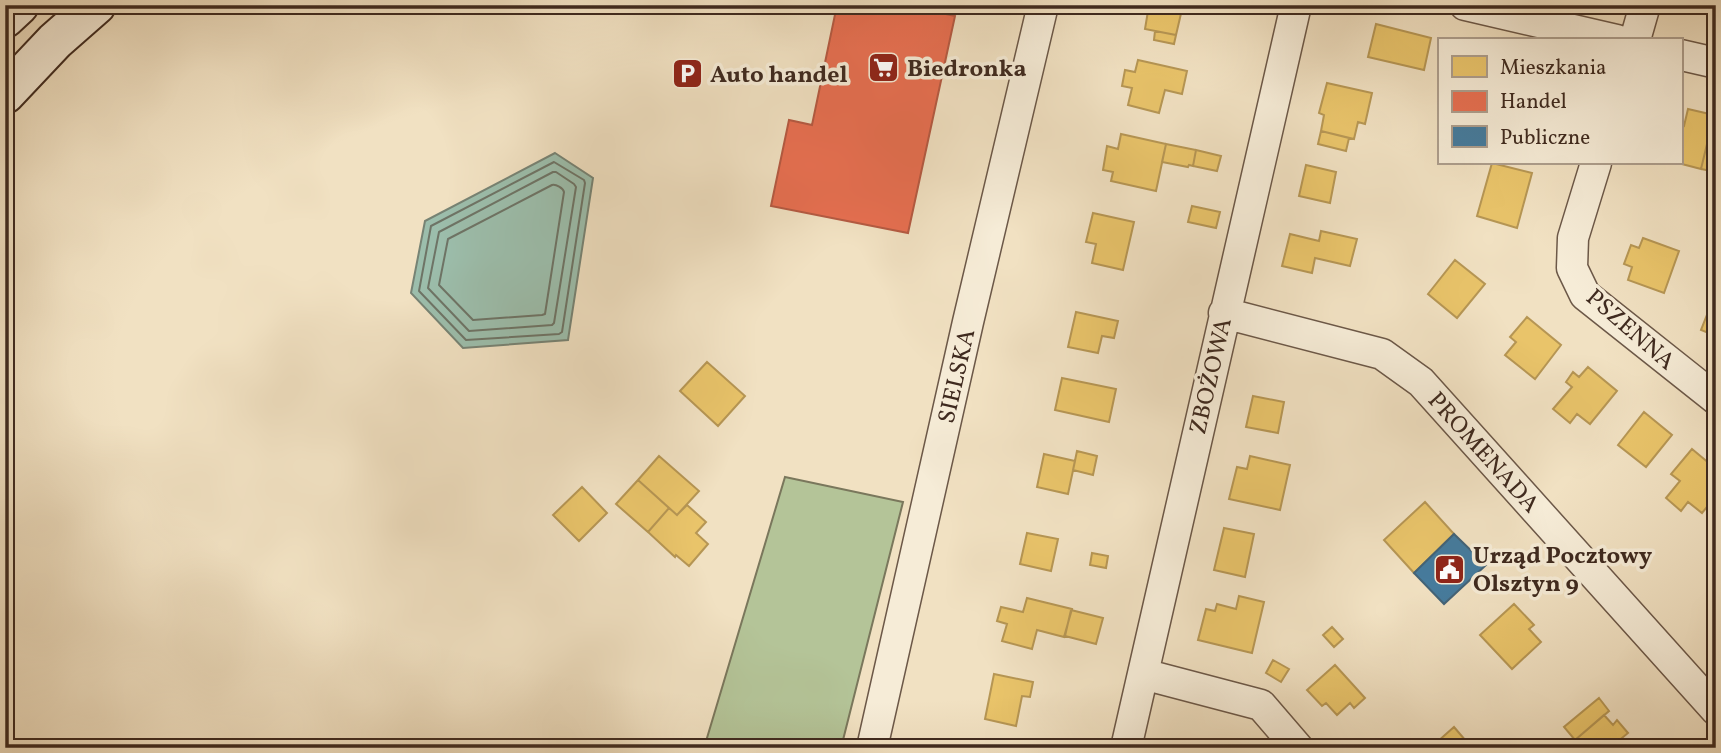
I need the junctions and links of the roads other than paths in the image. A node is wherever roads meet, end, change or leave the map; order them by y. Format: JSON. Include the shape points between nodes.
{"nodes":[{"id":1,"x":19,"y":5,"type":"edge"},
{"id":2,"x":96,"y":5,"type":"edge"},
{"id":3,"x":1043,"y":5,"type":"edge"},
{"id":4,"x":1296,"y":5,"type":"edge"},
{"id":5,"x":1465,"y":5,"type":"edge"},
{"id":6,"x":1645,"y":5,"type":"edge"},
{"id":7,"x":5,"y":18,"type":"edge"},
{"id":8,"x":1608,"y":38,"type":"edge"},
{"id":9,"x":1636,"y":38,"type":"edge"},
{"id":10,"x":1682,"y":55,"type":"edge"},
{"id":11,"x":1716,"y":63,"type":"edge"},
{"id":12,"x":5,"y":94,"type":"edge"},
{"id":13,"x":1597,"y":164,"type":"edge"},
{"id":14,"x":1224,"y":313,"type":"junction"},
{"id":15,"x":1716,"y":399,"type":"edge"},
{"id":16,"x":1143,"y":674,"type":"junction"},
{"id":17,"x":1716,"y":710,"type":"edge"},
{"id":18,"x":872,"y":748,"type":"edge"},
{"id":19,"x":1126,"y":748,"type":"edge"},
{"id":20,"x":1298,"y":748,"type":"edge"}],
"edges":[{"from":1,"to":7,"type":"main road"},
{"from":2,"to":12,"type":"main road"},
{"from":3,"to":18,"type":"street","name":"SIELSKA"},
{"from":4,"to":14,"type":"street","name":"ZBOŻOWA"},
{"from":5,"to":8,"type":"street"},
{"from":6,"to":9,"type":"street"},
{"from":10,"to":11,"type":"street"},
{"from":13,"to":15,"type":"street","name":"PSZENNA","via":[[1573,238],[1576,277],[1586,295]]},
{"from":14,"to":16,"type":"street","name":"ZBOŻOWA"},
{"from":14,"to":17,"type":"street","name":"PROMENADA","via":[[1382,354],[1421,383]]},
{"from":16,"to":19,"type":"street","name":"ZBOŻOWA"},
{"from":16,"to":20,"type":"street","via":[[1261,705]]}]}
